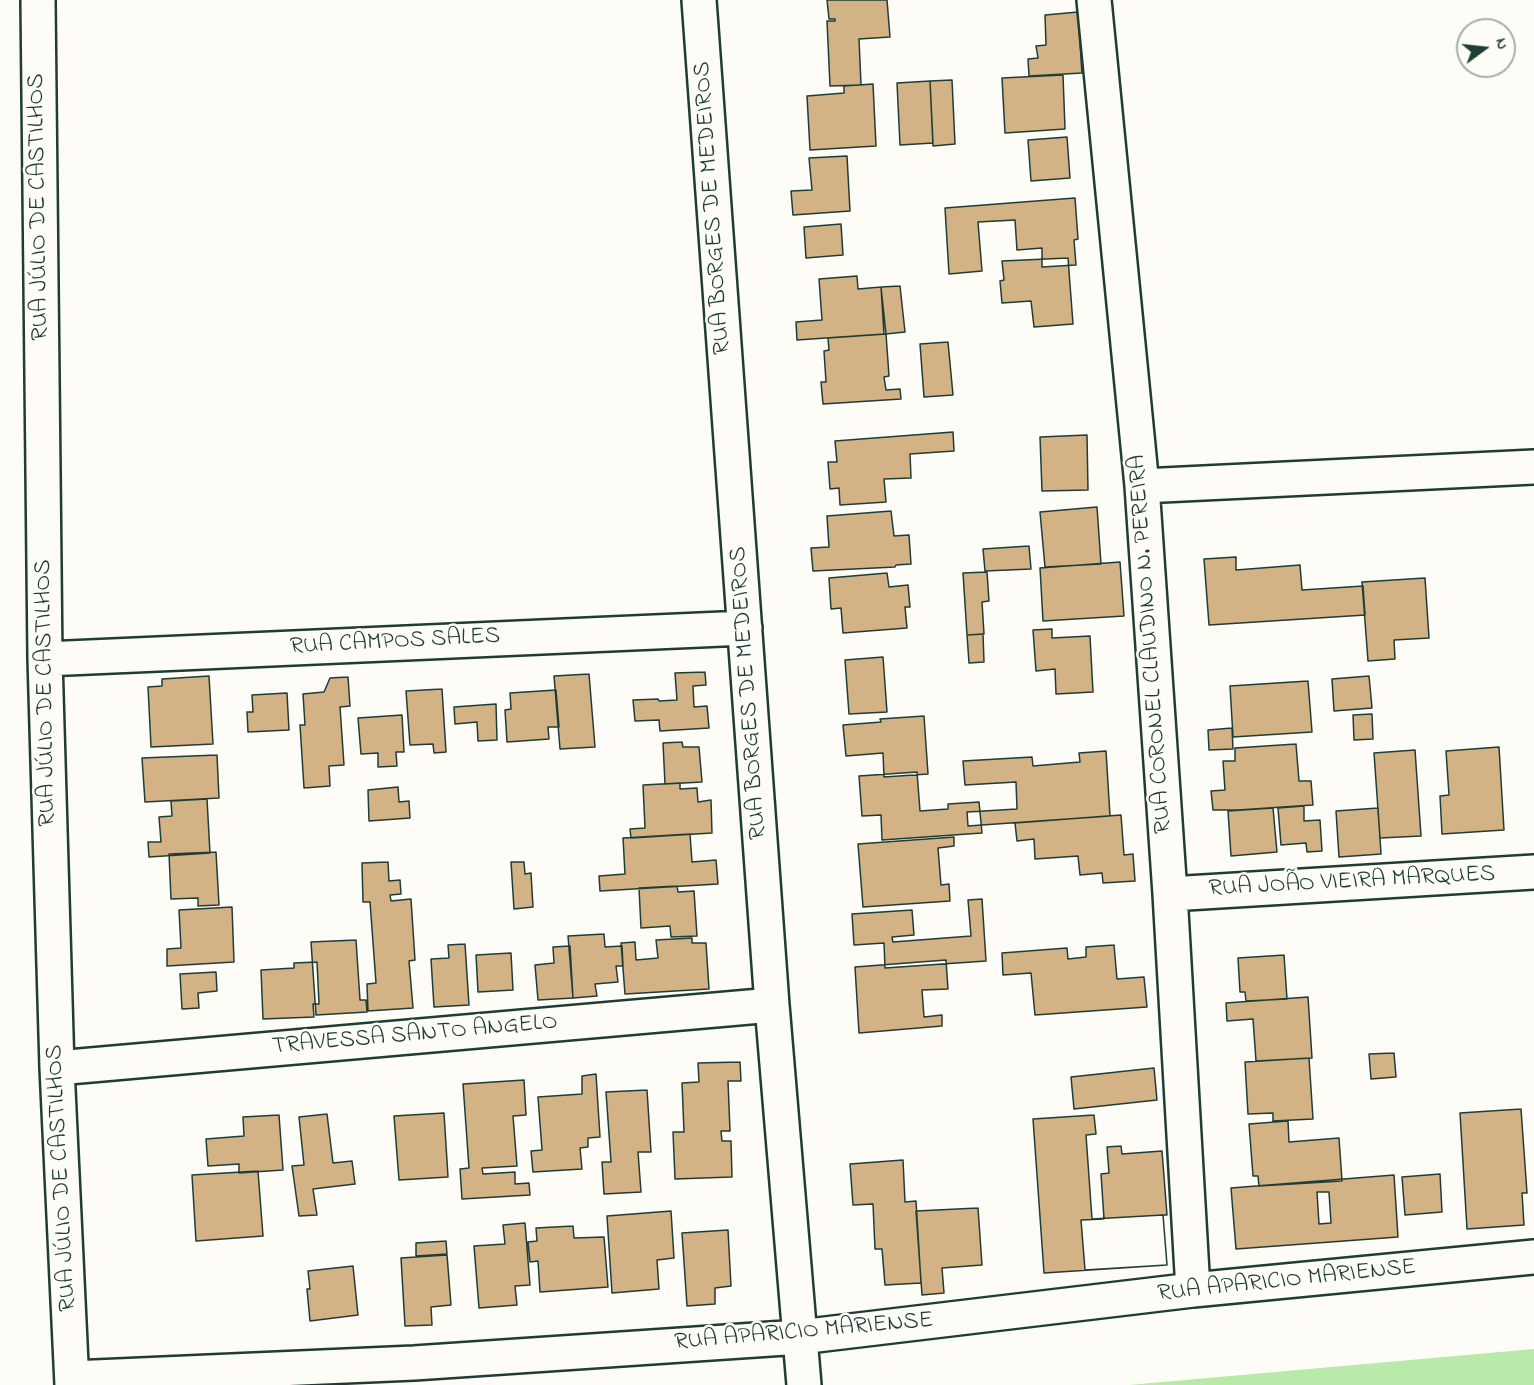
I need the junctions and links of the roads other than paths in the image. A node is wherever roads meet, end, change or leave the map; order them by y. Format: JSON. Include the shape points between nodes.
{"nodes":[{"id":1,"x":38,"y":0,"type":"edge"},
{"id":2,"x":699,"y":0,"type":"edge"},
{"id":3,"x":1094,"y":0,"type":"edge"},
{"id":4,"x":1534,"y":467,"type":"edge"},
{"id":5,"x":1142,"y":486,"type":"junction"},
{"id":6,"x":745,"y":628,"type":"junction"},
{"id":7,"x":45,"y":659,"type":"junction"},
{"id":8,"x":1534,"y":872,"type":"edge"},
{"id":9,"x":1170,"y":894,"type":"junction"},
{"id":10,"x":772,"y":1005,"type":"junction"},
{"id":11,"x":57,"y":1068,"type":"junction"},
{"id":12,"x":1534,"y":1257,"type":"edge"},
{"id":13,"x":1193,"y":1290,"type":"junction"},
{"id":14,"x":800,"y":1336,"type":"junction"},
{"id":15,"x":415,"y":1374,"type":"edge"},
{"id":16,"x":72,"y":1381,"type":"edge"},
{"id":17,"x":804,"y":1385,"type":"edge"}],
"edges":[{"from":1,"to":7,"type":"street","name":"RUA JÚLIO DE CASTILHOS"},
{"from":2,"to":6,"type":"street","name":"RUA BORGES DE MEDEIROS"},
{"from":3,"to":5,"type":"street","name":"RUA CORONEL CLAUDINO N. PEREIRA"},
{"from":4,"to":5,"type":"street"},
{"from":5,"to":9,"type":"street","name":"RUA CORONEL CLAUDINO N. PEREIRA"},
{"from":6,"to":7,"type":"street","name":"RUA CAMPOS SALES"},
{"from":6,"to":10,"type":"street","name":"RUA BORGES DE MEDEIROS"},
{"from":7,"to":11,"type":"street","name":"RUA JÚLIO DE CASTILHOS"},
{"from":8,"to":9,"type":"street","name":"RUA JOÃO VIEIRA MARQUES"},
{"from":9,"to":13,"type":"street","name":"RUA CORONEL CLAUDINO N. PEREIRA"},
{"from":10,"to":11,"type":"street","name":"TRAVESSA SANTO ANGELO"},
{"from":10,"to":14,"type":"street","name":"RUA BORGES DE MEDEIROS"},
{"from":11,"to":16,"type":"street","name":"RUA JÚLIO DE CASTILHOS"},
{"from":12,"to":13,"type":"street","name":"RUA APARICIO MARIENSE"},
{"from":13,"to":14,"type":"street","name":"RUA APARICIO MARIENSE"},
{"from":14,"to":15,"type":"street","name":"RUA APARICIO MARIENSE"},
{"from":14,"to":17,"type":"street","name":"RUA BORGES DE MEDEIROS"},
{"from":15,"to":16,"type":"street","name":"RUA APARICIO MARIENSE"}]}
